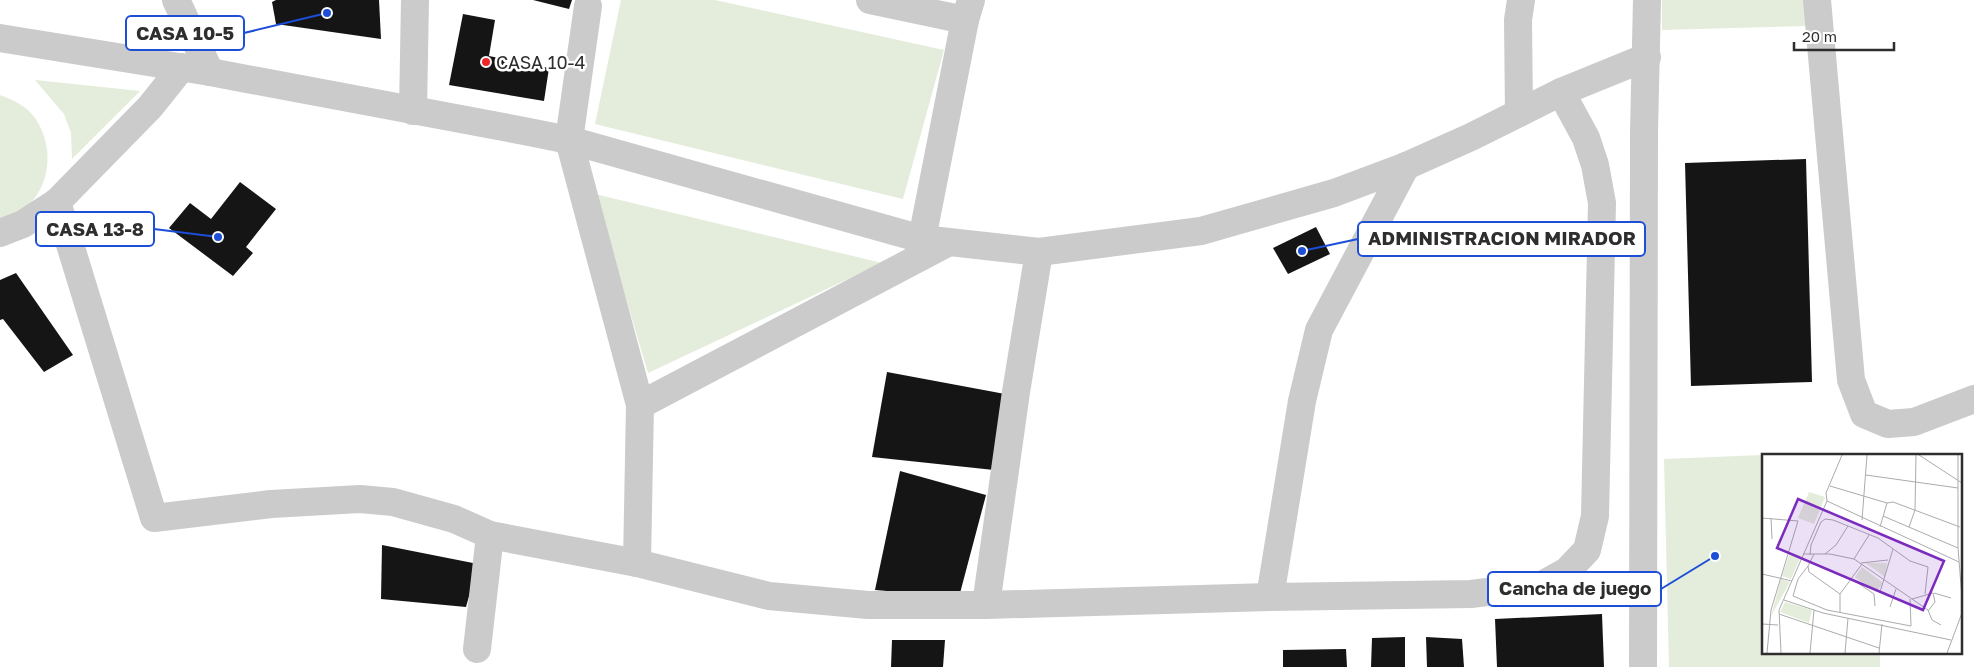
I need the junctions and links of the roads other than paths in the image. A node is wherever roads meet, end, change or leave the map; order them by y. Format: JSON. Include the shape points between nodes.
{"nodes":[{"id":1,"x":176,"y":0,"type":"edge"},
{"id":2,"x":415,"y":0,"type":"edge"},
{"id":3,"x":870,"y":0,"type":"edge"},
{"id":4,"x":1521,"y":0,"type":"edge"},
{"id":5,"x":1647,"y":0,"type":"edge"},
{"id":6,"x":1817,"y":0,"type":"edge"},
{"id":7,"x":588,"y":6,"type":"dead end"},
{"id":8,"x":968,"y":10,"type":"edge"},
{"id":9,"x":0,"y":38,"type":"edge"},
{"id":10,"x":1647,"y":57,"type":"junction"},
{"id":11,"x":182,"y":67,"type":"junction"},
{"id":12,"x":210,"y":72,"type":"junction"},
{"id":13,"x":1562,"y":92,"type":"junction"},
{"id":14,"x":413,"y":111,"type":"junction"},
{"id":15,"x":1520,"y":113,"type":"junction"},
{"id":16,"x":569,"y":140,"type":"junction"},
{"id":17,"x":1406,"y":166,"type":"junction"},
{"id":18,"x":58,"y":202,"type":"junction"},
{"id":19,"x":0,"y":233,"type":"edge"},
{"id":20,"x":934,"y":241,"type":"junction"},
{"id":21,"x":1039,"y":252,"type":"junction"},
{"id":22,"x":1974,"y":399,"type":"edge"},
{"id":23,"x":640,"y":405,"type":"junction"},
{"id":24,"x":490,"y":535,"type":"junction"},
{"id":25,"x":638,"y":563,"type":"junction"},
{"id":26,"x":1270,"y":597,"type":"junction"},
{"id":27,"x":986,"y":605,"type":"junction"},
{"id":28,"x":477,"y":649,"type":"dead end"},
{"id":29,"x":1642,"y":667,"type":"edge"}],
"edges":[{"from":1,"to":12,"type":"street"},
{"from":2,"to":14,"type":"street"},
{"from":3,"to":8,"type":"street"},
{"from":4,"to":15,"type":"street","via":[[1518,20]]},
{"from":5,"to":10,"type":"street"},
{"from":6,"to":22,"type":"street","via":[[1850,380],[1864,414],[1888,424],[1914,422]]},
{"from":7,"to":16,"type":"street"},
{"from":8,"to":20,"type":"street"},
{"from":9,"to":11,"type":"street"},
{"from":10,"to":13,"type":"street"},
{"from":10,"to":29,"type":"street"},
{"from":11,"to":12,"type":"street"},
{"from":11,"to":18,"type":"street","via":[[150,107]]},
{"from":12,"to":14,"type":"street"},
{"from":13,"to":15,"type":"street"},
{"from":13,"to":26,"type":"street","via":[[1586,138],[1602,204],[1595,516],[1587,550],[1567,571],[1542,585],[1471,594]]},
{"from":14,"to":16,"type":"street"},
{"from":15,"to":17,"type":"street"},
{"from":16,"to":20,"type":"street"},
{"from":16,"to":23,"type":"street"},
{"from":17,"to":21,"type":"street","via":[[1334,193],[1201,231]]},
{"from":17,"to":26,"type":"street","via":[[1319,330],[1302,401]]},
{"from":18,"to":19,"type":"street","via":[[23,224]]},
{"from":18,"to":24,"type":"street","via":[[154,518],[271,504],[360,499],[427,510]]},
{"from":20,"to":21,"type":"street"},
{"from":20,"to":23,"type":"street"},
{"from":21,"to":27,"type":"street"},
{"from":23,"to":25,"type":"street"},
{"from":24,"to":25,"type":"street"},
{"from":24,"to":28,"type":"street"},
{"from":25,"to":27,"type":"street","via":[[770,596],[868,604]]},
{"from":26,"to":27,"type":"street"}]}
